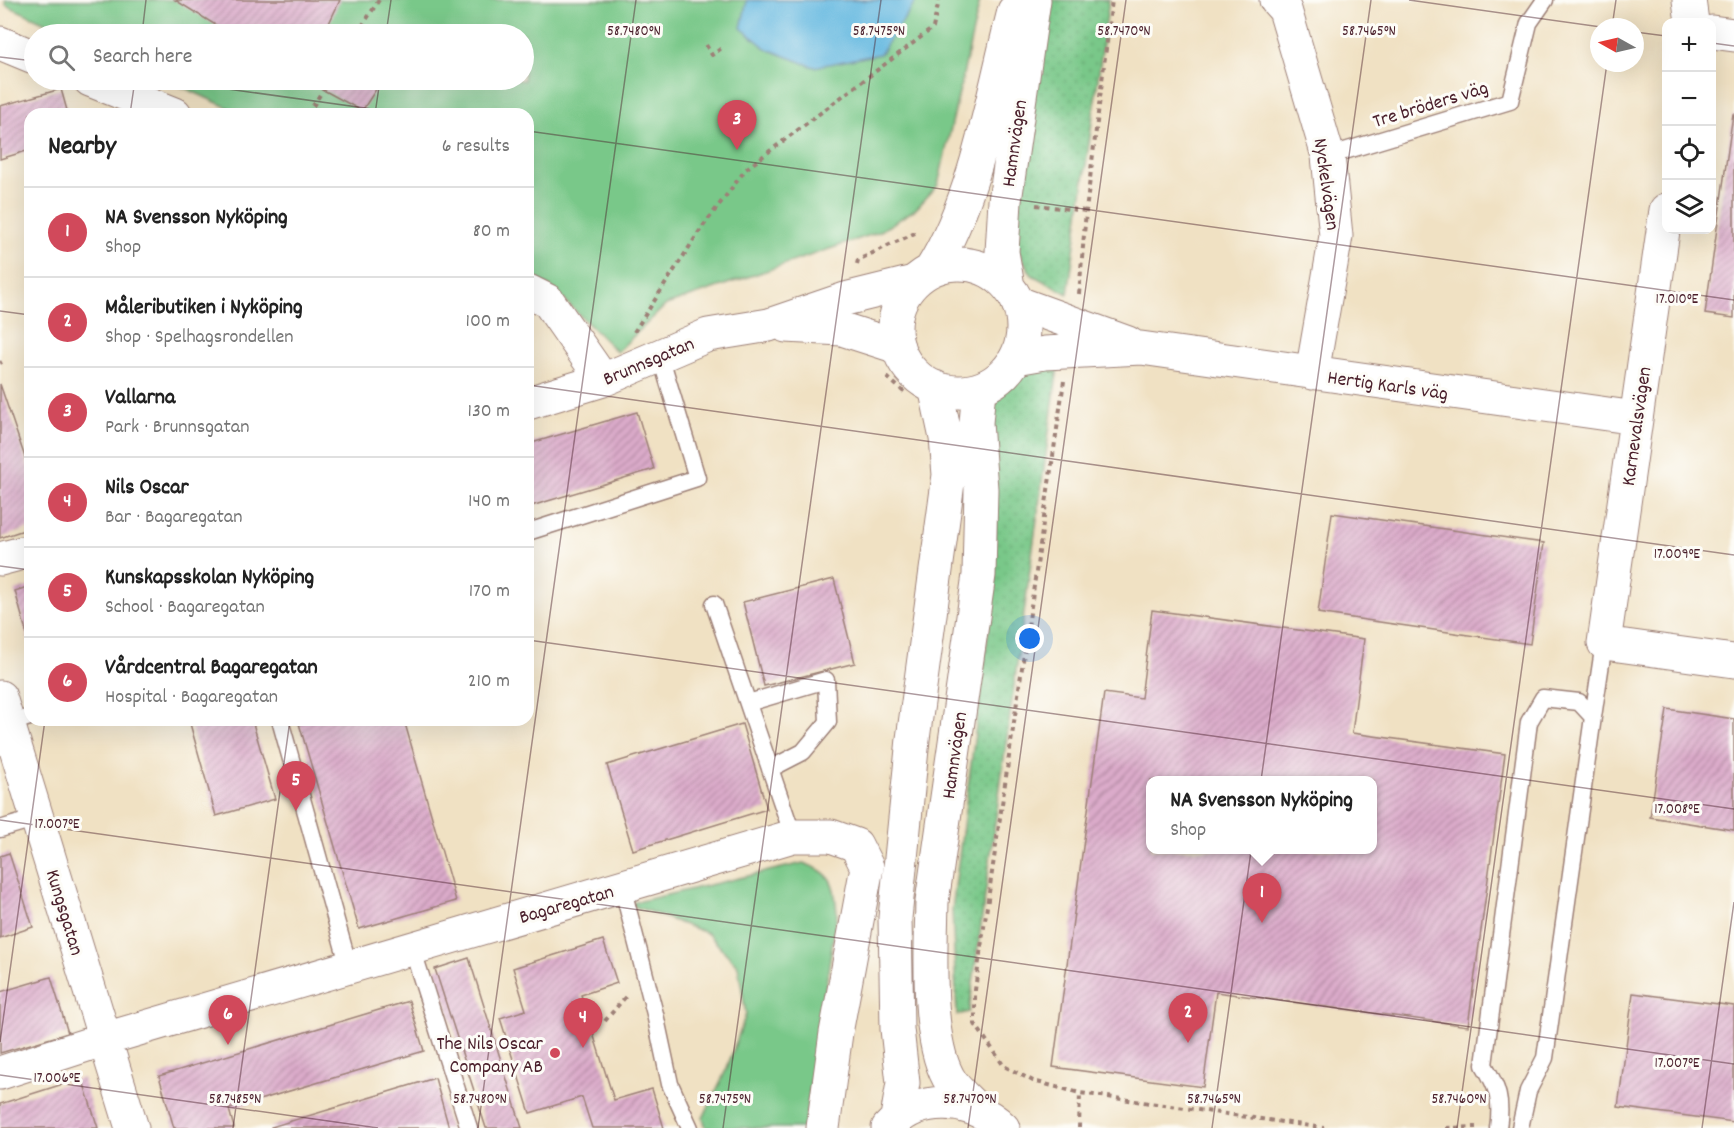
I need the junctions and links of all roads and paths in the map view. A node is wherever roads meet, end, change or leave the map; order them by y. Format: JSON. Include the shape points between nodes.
{"nodes":[{"id":1,"x":379,"y":0,"type":"edge"},
{"id":2,"x":939,"y":0,"type":"edge"},
{"id":3,"x":1016,"y":0,"type":"edge"},
{"id":4,"x":1034,"y":0,"type":"edge"},
{"id":5,"x":1112,"y":0,"type":"edge"},
{"id":6,"x":1276,"y":0,"type":"edge"},
{"id":7,"x":1545,"y":0,"type":"edge"},
{"id":8,"x":1689,"y":0,"type":"edge"},
{"id":9,"x":1691,"y":18,"type":"edge"},
{"id":10,"x":363,"y":24,"type":"edge"},
{"id":11,"x":1716,"y":33,"type":"edge"},
{"id":12,"x":1734,"y":35,"type":"edge"},
{"id":13,"x":0,"y":43,"type":"edge"},
{"id":14,"x":706,"y":45,"type":"dead end"},
{"id":15,"x":723,"y":48,"type":"dead end"},
{"id":16,"x":24,"y":53,"type":"edge"},
{"id":17,"x":115,"y":90,"type":"edge"},
{"id":18,"x":323,"y":90,"type":"edge"},
{"id":19,"x":160,"y":108,"type":"edge"},
{"id":20,"x":312,"y":108,"type":"edge"},
{"id":21,"x":1328,"y":156,"type":"junction"},
{"id":22,"x":1663,"y":234,"type":"edge"},
{"id":23,"x":923,"y":276,"type":"junction"},
{"id":24,"x":534,"y":294,"type":"edge"},
{"id":25,"x":1013,"y":295,"type":"junction"},
{"id":26,"x":769,"y":325,"type":"junction"},
{"id":27,"x":1074,"y":338,"type":"junction"},
{"id":28,"x":629,"y":339,"type":"dead end"},
{"id":29,"x":660,"y":355,"type":"junction"},
{"id":30,"x":1016,"y":358,"type":"junction"},
{"id":31,"x":890,"y":360,"type":"junction"},
{"id":32,"x":1312,"y":373,"type":"junction"},
{"id":33,"x":603,"y":380,"type":"junction"},
{"id":34,"x":979,"y":389,"type":"junction"},
{"id":35,"x":922,"y":392,"type":"junction"},
{"id":36,"x":534,"y":401,"type":"edge"},
{"id":37,"x":1636,"y":418,"type":"junction"},
{"id":38,"x":534,"y":530,"type":"edge"},
{"id":39,"x":24,"y":553,"type":"edge"},
{"id":40,"x":0,"y":559,"type":"edge"},
{"id":41,"x":714,"y":604,"type":"dead end"},
{"id":42,"x":1604,"y":643,"type":"junction"},
{"id":43,"x":1734,"y":661,"type":"edge"},
{"id":44,"x":748,"y":703,"type":"junction"},
{"id":45,"x":13,"y":713,"type":"edge"},
{"id":46,"x":1593,"y":717,"type":"junction"},
{"id":47,"x":282,"y":726,"type":"edge"},
{"id":48,"x":770,"y":770,"type":"junction"},
{"id":49,"x":37,"y":818,"type":"junction"},
{"id":50,"x":0,"y":829,"type":"edge"},
{"id":51,"x":793,"y":836,"type":"junction"},
{"id":52,"x":622,"y":886,"type":"junction"},
{"id":53,"x":412,"y":948,"type":"junction"},
{"id":54,"x":348,"y":967,"type":"junction"},
{"id":55,"x":105,"y":1039,"type":"junction"},
{"id":56,"x":0,"y":1073,"type":"edge"},
{"id":57,"x":1080,"y":1093,"type":"junction"},
{"id":58,"x":976,"y":1109,"type":"junction"},
{"id":59,"x":892,"y":1123,"type":"edge"},
{"id":60,"x":132,"y":1128,"type":"edge"},
{"id":61,"x":469,"y":1128,"type":"edge"},
{"id":62,"x":690,"y":1128,"type":"edge"},
{"id":63,"x":823,"y":1128,"type":"edge"},
{"id":64,"x":1003,"y":1128,"type":"edge"},
{"id":65,"x":1079,"y":1128,"type":"edge"},
{"id":66,"x":1324,"y":1128,"type":"edge"},
{"id":67,"x":1498,"y":1128,"type":"edge"},
{"id":68,"x":1520,"y":1128,"type":"edge"}],
"edges":[{"from":1,"to":10,"type":"path"},
{"from":2,"to":28,"type":"path","via":[[933,28],[746,169]]},
{"from":3,"to":23,"type":"street","name":"Hamnvägen","via":[[966,196],[948,242]]},
{"from":4,"to":25,"type":"street","name":"Hamnvägen","via":[[1005,201],[1002,252]]},
{"from":5,"to":27,"type":"path"},
{"from":6,"to":21,"type":"street","name":"Nyckelvägen","via":[[1285,10]]},
{"from":7,"to":21,"type":"lane","name":"Tre bröders väg","via":[[1529,23],[1510,100]]},
{"from":8,"to":9,"type":"street"},
{"from":11,"to":12,"type":"street"},
{"from":13,"to":16,"type":"street"},
{"from":14,"to":15,"type":"path","via":[[712,55]]},
{"from":17,"to":19,"type":"street"},
{"from":18,"to":20,"type":"path"},
{"from":21,"to":32,"type":"street","name":"Nyckelvägen","via":[[1336,237]]},
{"from":22,"to":37,"type":"street","name":"Karnevalsvägen"},
{"from":23,"to":25,"type":"street","via":[[954,264],[973,266],[992,273]]},
{"from":23,"to":26,"type":"street","name":"Brunnsgatan"},
{"from":23,"to":31,"type":"street","via":[[904,296],[897,312]]},
{"from":24,"to":33,"type":"street","via":[[548,301]]},
{"from":25,"to":27,"type":"street","name":"Hertig Karls väg"},
{"from":25,"to":30,"type":"street","via":[[1023,321]]},
{"from":26,"to":29,"type":"street","name":"Brunnsgatan","via":[[708,334]]},
{"from":26,"to":31,"type":"street","name":"Brunnsgatan","via":[[842,329]]},
{"from":27,"to":30,"type":"street","name":"Hertig Karls väg"},
{"from":27,"to":32,"type":"street","name":"Hertig Karls väg"},
{"from":27,"to":57,"type":"path","via":[[1060,396],[975,990],[975,1024],[1004,1066],[1034,1081]]},
{"from":29,"to":33,"type":"street","name":"Brunnsgatan"},
{"from":29,"to":38,"type":"lane","via":[[697,478]]},
{"from":30,"to":34,"type":"street","via":[[994,382]]},
{"from":31,"to":35,"type":"path"},
{"from":31,"to":35,"type":"street","via":[[906,364],[919,378]]},
{"from":32,"to":37,"type":"street","name":"Hertig Karls väg"},
{"from":33,"to":36,"type":"street","name":"Brunnsgatan"},
{"from":34,"to":35,"type":"street"},
{"from":34,"to":58,"type":"street","name":"Hamnvägen","via":[[979,575],[932,902],[931,951],[939,1058],[949,1080]]},
{"from":35,"to":59,"type":"street","name":"Hamnvägen","via":[[946,438],[949,475],[896,897],[897,1029],[903,1083]]},
{"from":37,"to":42,"type":"street","name":"Karnevalsvägen"},
{"from":39,"to":40,"type":"street"},
{"from":41,"to":44,"type":"lane"},
{"from":42,"to":43,"type":"street"},
{"from":42,"to":46,"type":"lane"},
{"from":44,"to":48,"type":"lane"},
{"from":44,"to":48,"type":"lane","via":[[826,680],[828,722],[803,752]]},
{"from":45,"to":49,"type":"street","name":"Kungsgatan"},
{"from":46,"to":67,"type":"lane","via":[[1579,702],[1543,698],[1529,722],[1484,1065],[1498,1088]]},
{"from":46,"to":68,"type":"lane","via":[[1545,1058],[1528,1091]]},
{"from":47,"to":54,"type":"lane"},
{"from":48,"to":51,"type":"lane"},
{"from":49,"to":50,"type":"lane"},
{"from":49,"to":55,"type":"street","name":"Kungsgatan"},
{"from":51,"to":52,"type":"street","name":"Bagaregatan"},
{"from":51,"to":63,"type":"street","name":"Bagaregatan","via":[[831,836],[856,845],[867,867]]},
{"from":52,"to":53,"type":"street","name":"Bagaregatan"},
{"from":52,"to":62,"type":"lane","via":[[670,1084]]},
{"from":53,"to":54,"type":"street","name":"Bagaregatan"},
{"from":53,"to":61,"type":"lane"},
{"from":54,"to":55,"type":"street","name":"Bagaregatan"},
{"from":55,"to":56,"type":"street","name":"Bagaregatan"},
{"from":55,"to":60,"type":"street","name":"Kungsgatan"},
{"from":57,"to":65,"type":"path"},
{"from":57,"to":66,"type":"path"},
{"from":58,"to":59,"type":"street","via":[[952,1103],[928,1105]]},
{"from":58,"to":64,"type":"street"}]}
